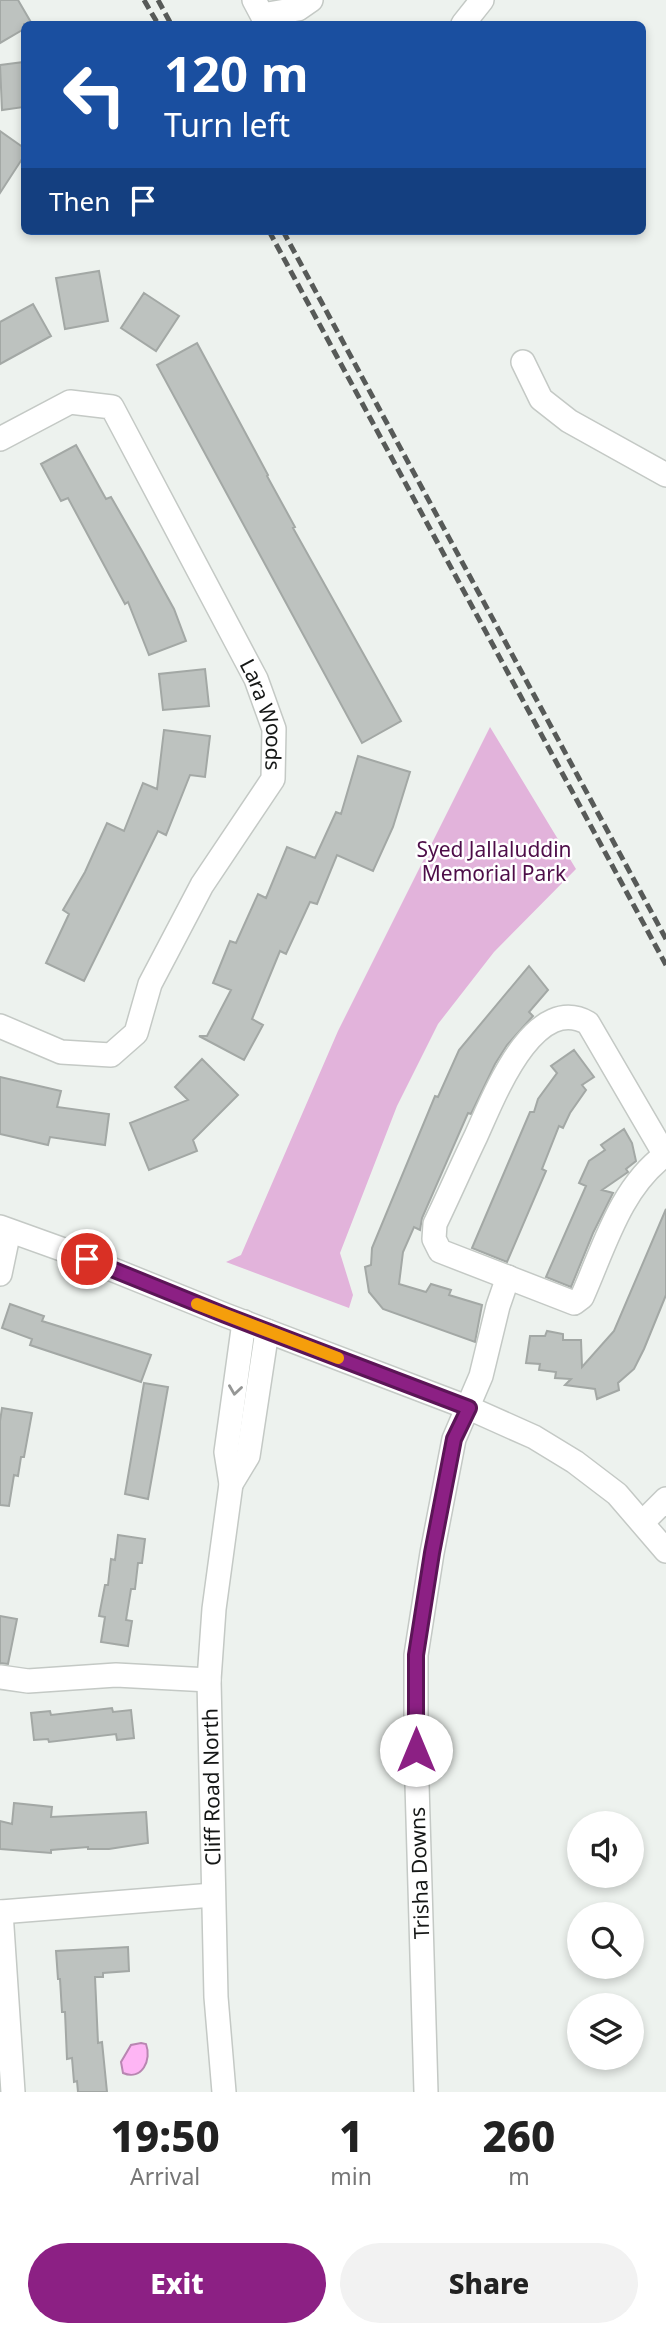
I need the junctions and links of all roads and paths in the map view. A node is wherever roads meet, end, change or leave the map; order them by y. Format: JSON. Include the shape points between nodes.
{"nodes":[{"id":1,"x":254,"y":0,"type":"edge"},
{"id":2,"x":311,"y":0,"type":"edge"},
{"id":3,"x":482,"y":0,"type":"edge"},
{"id":4,"x":465,"y":21,"type":"edge"},
{"id":5,"x":523,"y":362,"type":"dead end"},
{"id":6,"x":0,"y":439,"type":"edge"},
{"id":7,"x":666,"y":475,"type":"edge"},
{"id":8,"x":0,"y":1026,"type":"edge"},
{"id":9,"x":666,"y":1156,"type":"edge"},
{"id":10,"x":5,"y":1229,"type":"edge"},
{"id":11,"x":0,"y":1274,"type":"edge"},
{"id":12,"x":508,"y":1277,"type":"junction"},
{"id":13,"x":244,"y":1322,"type":"junction"},
{"id":14,"x":267,"y":1331,"type":"junction"},
{"id":15,"x":469,"y":1408,"type":"junction"},
{"id":16,"x":231,"y":1483,"type":"junction"},
{"id":17,"x":666,"y":1499,"type":"edge"},
{"id":18,"x":643,"y":1522,"type":"junction"},
{"id":19,"x":666,"y":1550,"type":"edge"},
{"id":20,"x":0,"y":1677,"type":"edge"},
{"id":21,"x":209,"y":1680,"type":"junction"},
{"id":22,"x":213,"y":1895,"type":"junction"},
{"id":23,"x":0,"y":1912,"type":"edge"},
{"id":24,"x":13,"y":2092,"type":"edge"},
{"id":25,"x":224,"y":2092,"type":"edge"},
{"id":26,"x":426,"y":2092,"type":"edge"}],
"edges":[{"from":1,"to":2,"type":"street","via":[[262,15],[298,9]]},
{"from":3,"to":4,"type":"street"},
{"from":5,"to":7,"type":"street","via":[[541,399],[569,421]]},
{"from":6,"to":8,"type":"street","name":"Lara Woods","via":[[70,402],[111,407],[256,679],[274,729],[273,779],[202,885],[150,984],[136,1033],[111,1055],[61,1052]]},
{"from":9,"to":12,"type":"street","via":[[631,1189],[582,1297],[574,1303]]},
{"from":9,"to":12,"type":"street","via":[[588,1023],[578,1017],[547,1023],[507,1068],[435,1224],[434,1239],[440,1251]]},
{"from":10,"to":11,"type":"street"},
{"from":10,"to":13,"type":"street"},
{"from":12,"to":15,"type":"street","name":"Trisha Downs"},
{"from":13,"to":14,"type":"street"},
{"from":13,"to":16,"type":"street","name":"Cliff Road North","one_way":true,"via":[[226,1452]]},
{"from":14,"to":15,"type":"street"},
{"from":14,"to":16,"type":"street","name":"Cliff Road North","via":[[248,1456]]},
{"from":15,"to":18,"type":"street","via":[[534,1437],[575,1462],[617,1494]]},
{"from":15,"to":26,"type":"street","name":"Trisha Downs","via":[[454,1439],[416,1655]]},
{"from":16,"to":21,"type":"street","name":"Cliff Road North"},
{"from":17,"to":18,"type":"street"},
{"from":18,"to":19,"type":"street"},
{"from":20,"to":21,"type":"street","via":[[28,1681],[116,1675]]},
{"from":21,"to":22,"type":"street","name":"Cliff Road North"},
{"from":22,"to":23,"type":"street"},
{"from":22,"to":25,"type":"street","name":"Cliff Road North"},
{"from":23,"to":24,"type":"street"}]}
